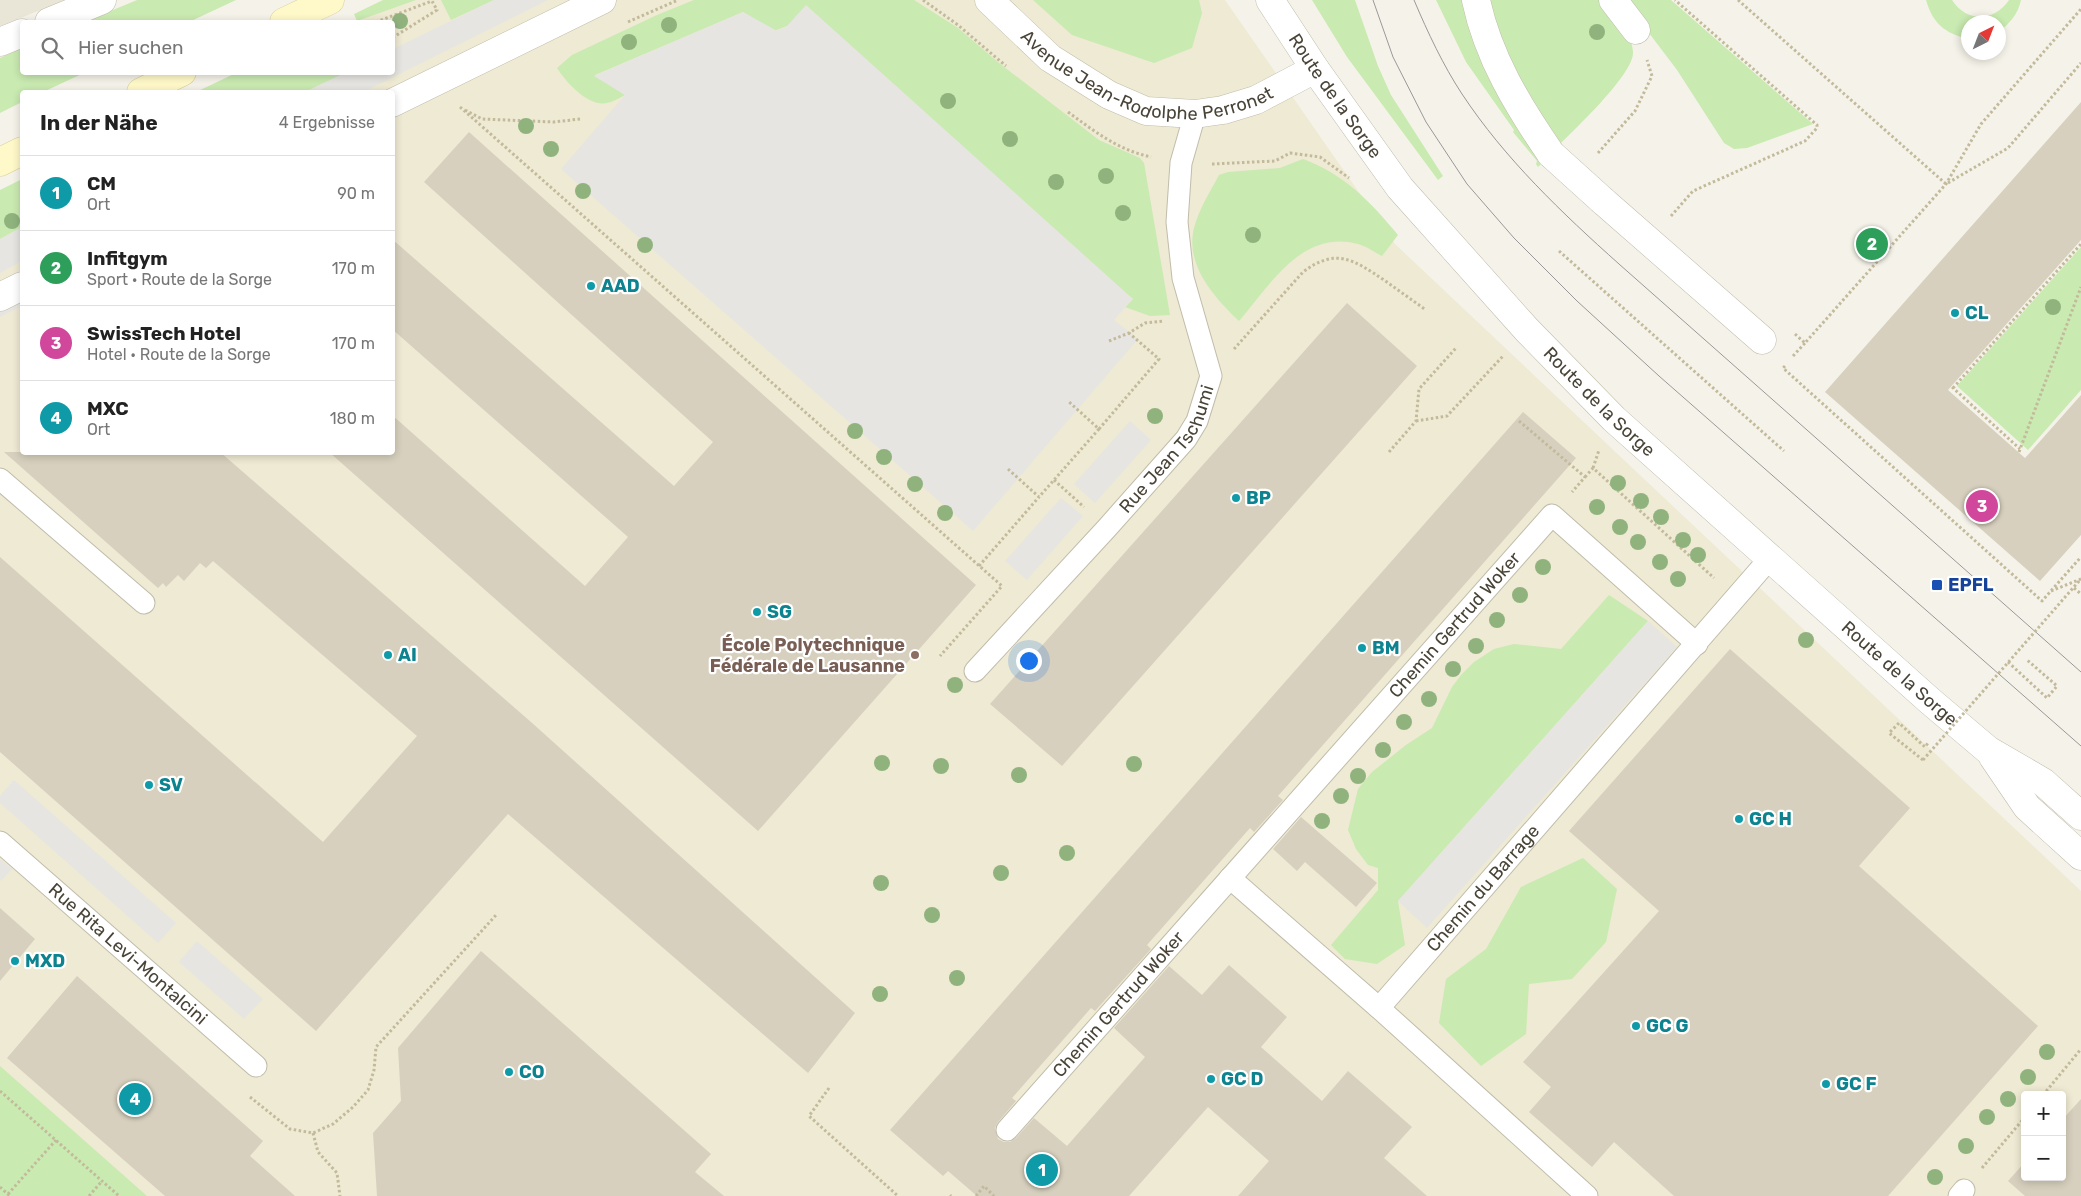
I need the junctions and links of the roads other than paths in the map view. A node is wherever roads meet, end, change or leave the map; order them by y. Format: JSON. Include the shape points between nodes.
{"nodes":[{"id":1,"x":102,"y":0,"type":"edge"},
{"id":2,"x":330,"y":0,"type":"edge"},
{"id":3,"x":602,"y":0,"type":"edge"},
{"id":4,"x":989,"y":0,"type":"edge"},
{"id":5,"x":1270,"y":0,"type":"edge"},
{"id":6,"x":1476,"y":0,"type":"edge"},
{"id":7,"x":1613,"y":0,"type":"edge"},
{"id":8,"x":54,"y":20,"type":"edge"},
{"id":9,"x":288,"y":20,"type":"edge"},
{"id":10,"x":1636,"y":30,"type":"road end"},
{"id":11,"x":20,"y":34,"type":"edge"},
{"id":12,"x":0,"y":42,"type":"edge"},
{"id":13,"x":1315,"y":69,"type":"junction"},
{"id":14,"x":176,"y":75,"type":"edge"},
{"id":15,"x":145,"y":90,"type":"edge"},
{"id":16,"x":395,"y":102,"type":"edge"},
{"id":17,"x":1195,"y":114,"type":"junction"},
{"id":18,"x":20,"y":152,"type":"edge"},
{"id":19,"x":0,"y":162,"type":"edge"},
{"id":20,"x":20,"y":287,"type":"edge"},
{"id":21,"x":0,"y":297,"type":"edge"},
{"id":22,"x":1762,"y":340,"type":"dead end"},
{"id":23,"x":0,"y":478,"type":"edge"},
{"id":24,"x":1771,"y":557,"type":"junction"},
{"id":25,"x":144,"y":603,"type":"dead end"},
{"id":26,"x":1697,"y":644,"type":"junction"},
{"id":27,"x":975,"y":671,"type":"dead end"},
{"id":28,"x":1988,"y":750,"type":"junction"},
{"id":29,"x":2081,"y":816,"type":"edge"},
{"id":30,"x":0,"y":842,"type":"edge"},
{"id":31,"x":2081,"y":856,"type":"edge"},
{"id":32,"x":1230,"y":878,"type":"junction"},
{"id":33,"x":1379,"y":1008,"type":"junction"},
{"id":34,"x":256,"y":1066,"type":"dead end"},
{"id":35,"x":1006,"y":1130,"type":"dead end"},
{"id":36,"x":1587,"y":1196,"type":"edge"}],
"edges":[{"from":1,"to":8,"type":"street"},
{"from":2,"to":9,"type":"main road"},
{"from":3,"to":16,"type":"street"},
{"from":4,"to":17,"type":"street","name":"Avenue Jean-Rodolphe Perronet","via":[[1050,58],[1109,95],[1146,111]]},
{"from":5,"to":13,"type":"street","name":"Route de la Sorge"},
{"from":6,"to":22,"type":"street","bridge":true,"via":[[1484,32],[1518,107],[1551,154]]},
{"from":7,"to":10,"type":"street"},
{"from":11,"to":12,"type":"street"},
{"from":13,"to":17,"type":"street","name":"Avenue Jean-Rodolphe Perronet","via":[[1256,100]]},
{"from":13,"to":24,"type":"street","name":"Route de la Sorge","via":[[1400,188],[1527,330],[1614,419]]},
{"from":14,"to":15,"type":"main road"},
{"from":17,"to":27,"type":"lane","name":"Rue Jean Tschumi","via":[[1181,163],[1177,222],[1183,278],[1211,376],[1197,421],[1186,439],[1107,528]]},
{"from":18,"to":19,"type":"main road"},
{"from":20,"to":21,"type":"street"},
{"from":23,"to":25,"type":"lane"},
{"from":24,"to":26,"type":"lane","name":"Chemin du Barrage"},
{"from":24,"to":28,"type":"street","name":"Route de la Sorge"},
{"from":26,"to":32,"type":"lane","name":"Chemin Gertrud Woker","via":[[1552,515]]},
{"from":26,"to":33,"type":"lane","name":"Chemin du Barrage"},
{"from":28,"to":29,"type":"street","name":"Route de la Sorge","via":[[2043,782]]},
{"from":28,"to":31,"type":"street","name":"Route de la Sorge","via":[[2026,807]]},
{"from":30,"to":34,"type":"lane","name":"Rue Rita Levi-Montalcini"},
{"from":32,"to":33,"type":"lane"},
{"from":32,"to":35,"type":"lane","name":"Chemin Gertrud Woker"},
{"from":33,"to":36,"type":"lane"}]}
